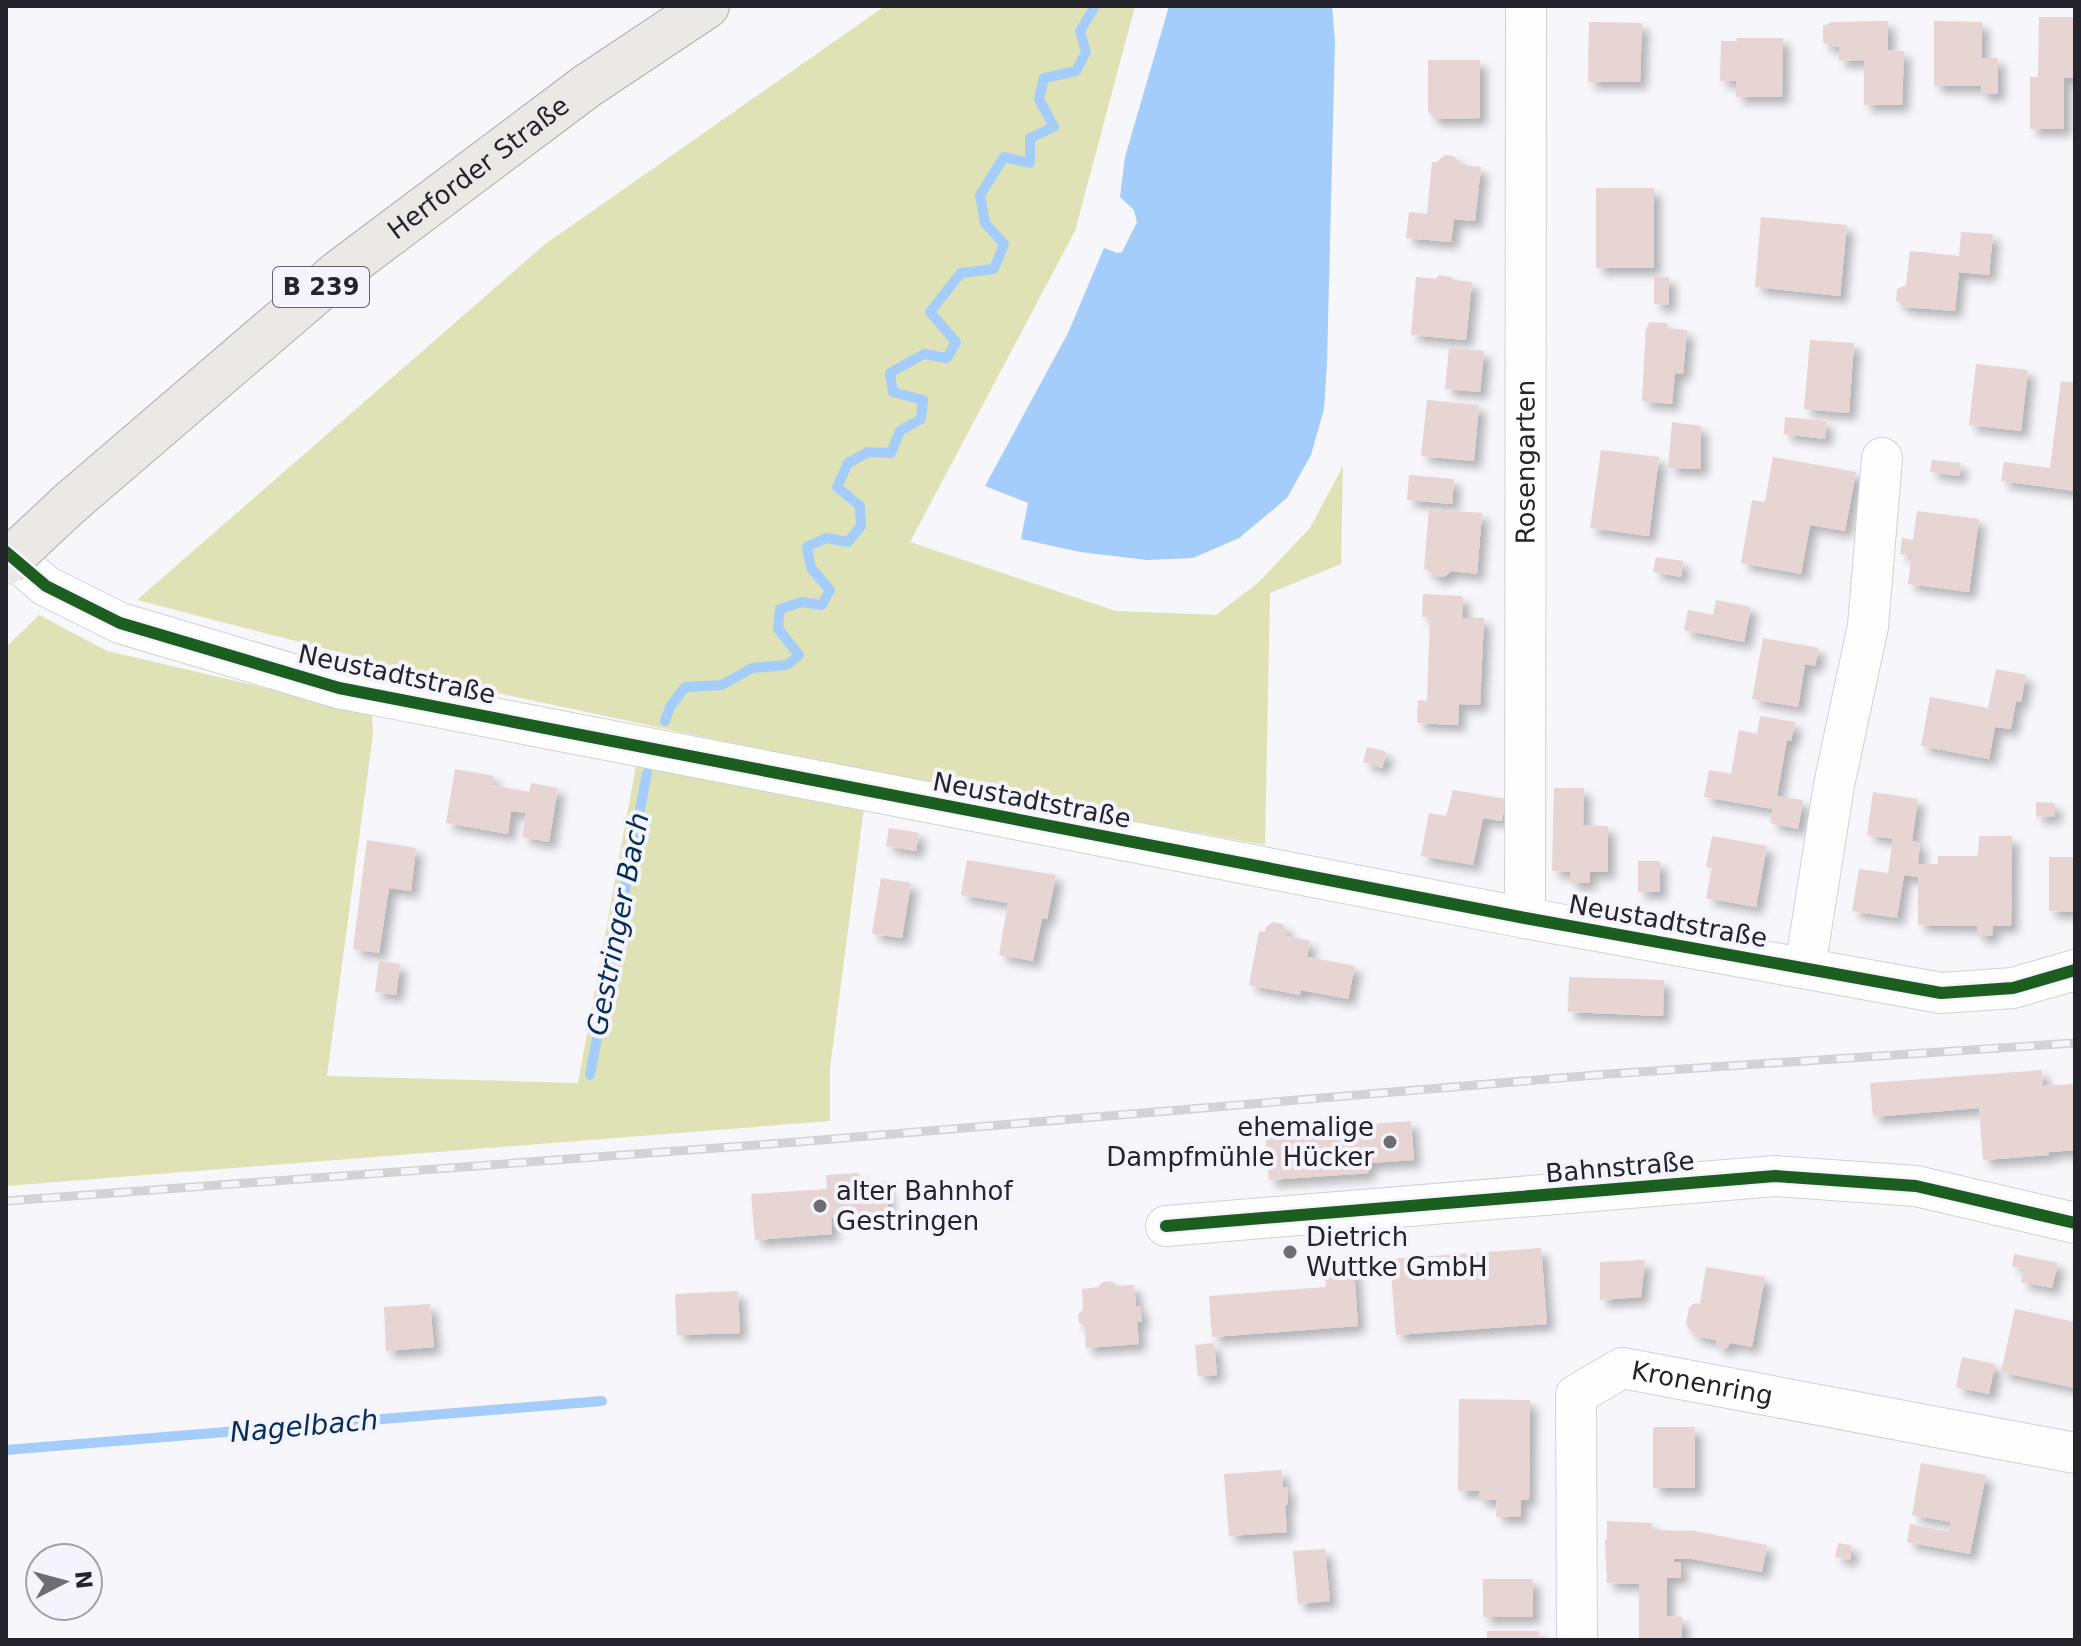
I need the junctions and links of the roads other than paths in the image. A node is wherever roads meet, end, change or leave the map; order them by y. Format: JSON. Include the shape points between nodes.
{"nodes":[{"id":1,"x":707,"y":6,"type":"edge"},
{"id":2,"x":1526,"y":6,"type":"edge"},
{"id":3,"x":1882,"y":458,"type":"dead end"},
{"id":4,"x":6,"y":552,"type":"edge"},
{"id":5,"x":6,"y":563,"type":"edge"},
{"id":6,"x":1525,"y":918,"type":"junction"},
{"id":7,"x":1805,"y":968,"type":"junction"},
{"id":8,"x":2075,"y":970,"type":"edge"},
{"id":9,"x":2075,"y":1223,"type":"edge"},
{"id":10,"x":1166,"y":1226,"type":"dead end"},
{"id":11,"x":2075,"y":1453,"type":"edge"},
{"id":12,"x":1577,"y":1640,"type":"edge"}],
"edges":[{"from":1,"to":5,"type":"main road","name":"Herforder Straße","number":"B 239","bridge":true,"via":[[587,86],[338,273]]},
{"from":2,"to":6,"type":"street","name":"Rosengarten"},
{"from":3,"to":7,"type":"street","via":[[1868,626],[1834,785]]},
{"from":4,"to":6,"type":"street","name":"Neustadtstraße","via":[[46,586],[120,623],[339,688]]},
{"from":6,"to":7,"type":"street","name":"Neustadtstraße"},
{"from":7,"to":8,"type":"street","name":"Neustadtstraße","via":[[1941,993],[2013,988]]},
{"from":9,"to":10,"type":"street","name":"Bahnstraße","via":[[1916,1186],[1775,1176]]},
{"from":11,"to":12,"type":"street","name":"Kronenring","via":[[1622,1368],[1576,1395]]}]}
